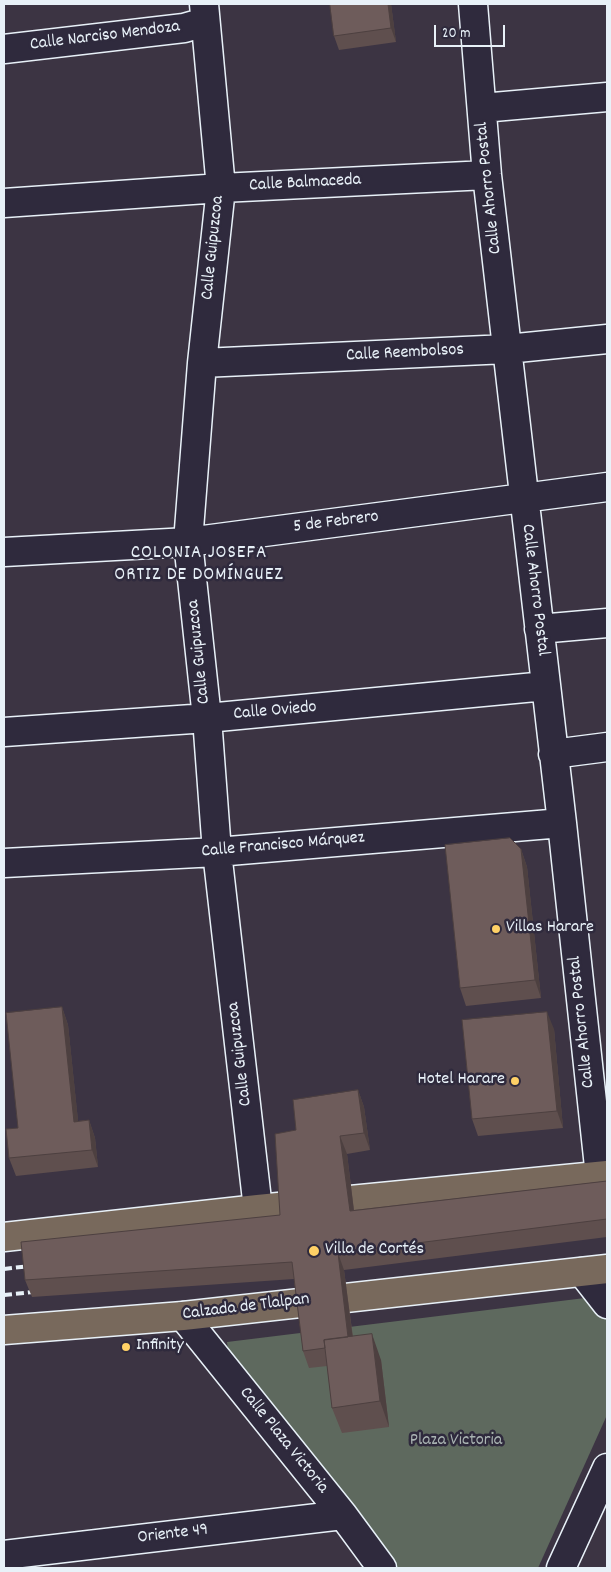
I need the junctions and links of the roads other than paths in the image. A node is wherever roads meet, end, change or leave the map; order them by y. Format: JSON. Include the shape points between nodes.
{"nodes":[{"id":1,"x":473,"y":4,"type":"edge"},
{"id":2,"x":205,"y":13,"type":"edge"},
{"id":3,"x":4,"y":49,"type":"edge"},
{"id":4,"x":607,"y":97,"type":"edge"},
{"id":5,"x":482,"y":108,"type":"junction"},
{"id":6,"x":487,"y":175,"type":"junction"},
{"id":7,"x":221,"y":188,"type":"junction"},
{"id":8,"x":4,"y":203,"type":"edge"},
{"id":9,"x":607,"y":339,"type":"edge"},
{"id":10,"x":507,"y":349,"type":"junction"},
{"id":11,"x":202,"y":363,"type":"junction"},
{"id":12,"x":607,"y":487,"type":"edge"},
{"id":13,"x":523,"y":498,"type":"junction"},
{"id":14,"x":188,"y":542,"type":"junction"},
{"id":15,"x":4,"y":552,"type":"edge"},
{"id":16,"x":607,"y":624,"type":"edge"},
{"id":17,"x":539,"y":629,"type":"junction"},
{"id":18,"x":546,"y":686,"type":"junction"},
{"id":19,"x":207,"y":718,"type":"junction"},
{"id":20,"x":4,"y":732,"type":"edge"},
{"id":21,"x":607,"y":747,"type":"edge"},
{"id":22,"x":553,"y":754,"type":"junction"},
{"id":23,"x":562,"y":823,"type":"junction"},
{"id":24,"x":217,"y":852,"type":"junction"},
{"id":25,"x":4,"y":864,"type":"edge"},
{"id":26,"x":604,"y":1176,"type":"edge"},
{"id":27,"x":258,"y":1209,"type":"junction"},
{"id":28,"x":4,"y":1237,"type":"edge"},
{"id":29,"x":594,"y":1270,"type":"edge"},
{"id":30,"x":607,"y":1304,"type":"edge"},
{"id":31,"x":183,"y":1316,"type":"junction"},
{"id":32,"x":4,"y":1330,"type":"edge"},
{"id":33,"x":607,"y":1468,"type":"edge"},
{"id":34,"x":602,"y":1493,"type":"edge"},
{"id":35,"x":343,"y":1515,"type":"junction"},
{"id":36,"x":4,"y":1555,"type":"edge"},
{"id":37,"x":382,"y":1568,"type":"edge"},
{"id":38,"x":561,"y":1568,"type":"edge"}],
"edges":[{"from":1,"to":5,"type":"street","name":"Calle Ahorro Postal"},
{"from":2,"to":3,"type":"street","name":"Calle Narciso Mendoza","via":[[184,28]]},
{"from":2,"to":7,"type":"street","name":"Calle Guipuzcoa"},
{"from":4,"to":5,"type":"street"},
{"from":5,"to":6,"type":"street","name":"Calle Ahorro Postal"},
{"from":6,"to":7,"type":"street","name":"Calle Balmaceda"},
{"from":6,"to":10,"type":"street","name":"Calle Ahorro Postal"},
{"from":7,"to":8,"type":"street","name":"Calle Balmaceda"},
{"from":7,"to":11,"type":"street","name":"Calle Guipuzcoa"},
{"from":9,"to":10,"type":"street","name":"Calle Reembolsos"},
{"from":10,"to":11,"type":"street","name":"Calle Reembolsos"},
{"from":10,"to":13,"type":"street","name":"Calle Ahorro Postal"},
{"from":11,"to":14,"type":"street","name":"Calle Guipuzcoa"},
{"from":12,"to":13,"type":"street","name":"5 de Febrero"},
{"from":13,"to":14,"type":"street","name":"5 de Febrero"},
{"from":13,"to":17,"type":"street","name":"Calle Ahorro Postal"},
{"from":14,"to":15,"type":"street","name":"5 de Febrero"},
{"from":14,"to":19,"type":"street","name":"Calle Guipuzcoa"},
{"from":16,"to":17,"type":"street"},
{"from":17,"to":18,"type":"street","name":"Calle Ahorro Postal"},
{"from":18,"to":19,"type":"street","name":"Calle Oviedo"},
{"from":18,"to":22,"type":"street","name":"Calle Ahorro Postal"},
{"from":19,"to":20,"type":"street","name":"Calle Oviedo"},
{"from":19,"to":24,"type":"street","name":"Calle Guipuzcoa"},
{"from":21,"to":22,"type":"street"},
{"from":22,"to":23,"type":"street","name":"Calle Ahorro Postal"},
{"from":23,"to":24,"type":"street","name":"Calle Francisco Márquez"},
{"from":23,"to":26,"type":"street","name":"Calle Ahorro Postal"},
{"from":24,"to":25,"type":"street","name":"Calle Francisco Márquez"},
{"from":24,"to":27,"type":"street","name":"Calle Guipuzcoa"},
{"from":26,"to":27,"type":"highway"},
{"from":27,"to":28,"type":"highway"},
{"from":29,"to":30,"type":"street"},
{"from":29,"to":31,"type":"highway","name":"Calzada de Tlalpan"},
{"from":31,"to":32,"type":"highway","name":"Calzada de Tlalpan"},
{"from":31,"to":35,"type":"street","name":"Calle Plaza Victoria"},
{"from":33,"to":34,"type":"street"},
{"from":34,"to":38,"type":"street"},
{"from":35,"to":36,"type":"street","name":"Oriente 49"},
{"from":35,"to":37,"type":"street","name":"Calle Plaza Victoria"}]}
